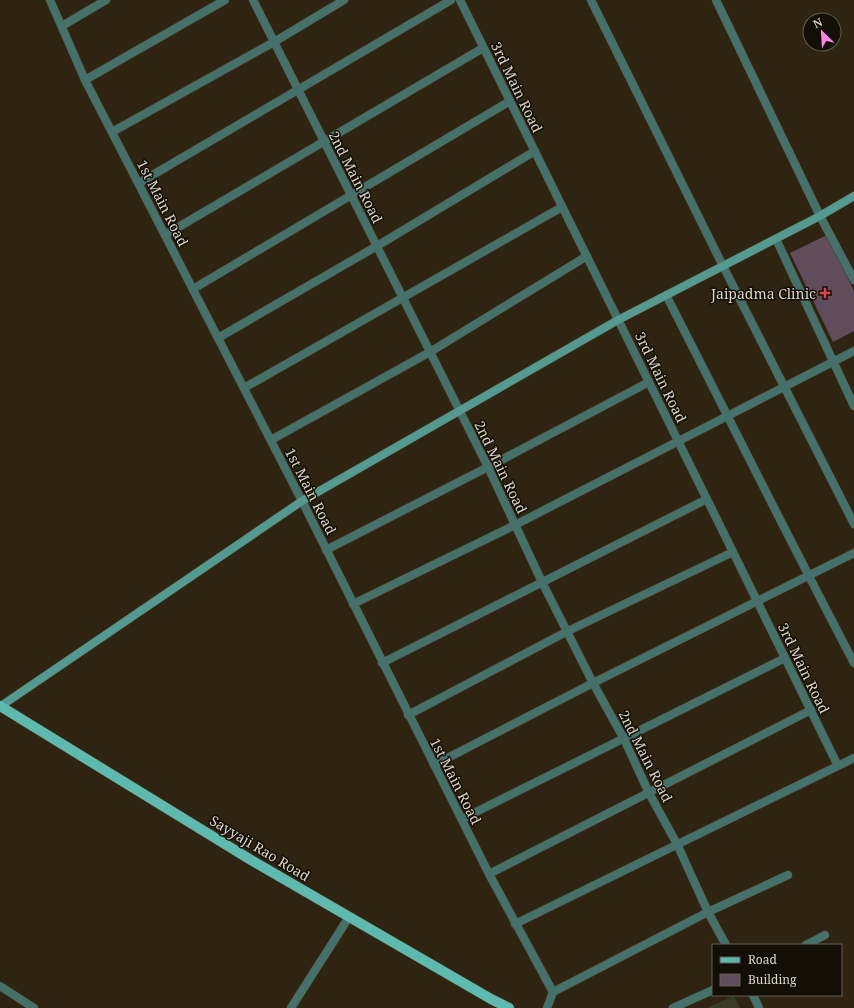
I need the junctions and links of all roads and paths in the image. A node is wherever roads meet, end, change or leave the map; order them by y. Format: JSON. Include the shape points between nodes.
{"nodes":[{"id":1,"x":50,"y":0,"type":"edge"},
{"id":2,"x":106,"y":0,"type":"edge"},
{"id":3,"x":225,"y":0,"type":"edge"},
{"id":4,"x":253,"y":0,"type":"edge"},
{"id":5,"x":344,"y":0,"type":"edge"},
{"id":6,"x":451,"y":0,"type":"edge"},
{"id":7,"x":460,"y":0,"type":"edge"},
{"id":8,"x":591,"y":0,"type":"edge"},
{"id":9,"x":716,"y":0,"type":"edge"},
{"id":10,"x":62,"y":26,"type":"junction"},
{"id":11,"x":274,"y":42,"type":"junction"},
{"id":12,"x":483,"y":48,"type":"junction"},
{"id":13,"x":85,"y":80,"type":"junction"},
{"id":14,"x":298,"y":90,"type":"junction"},
{"id":15,"x":510,"y":101,"type":"junction"},
{"id":16,"x":112,"y":132,"type":"junction"},
{"id":17,"x":325,"y":142,"type":"junction"},
{"id":18,"x":535,"y":152,"type":"junction"},
{"id":19,"x":139,"y":183,"type":"junction"},
{"id":20,"x":351,"y":195,"type":"junction"},
{"id":21,"x":854,"y":196,"type":"edge"},
{"id":22,"x":562,"y":207,"type":"junction"},
{"id":23,"x":820,"y":216,"type":"junction"},
{"id":24,"x":165,"y":235,"type":"junction"},
{"id":25,"x":776,"y":239,"type":"junction"},
{"id":26,"x":377,"y":246,"type":"junction"},
{"id":27,"x":587,"y":256,"type":"junction"},
{"id":28,"x":723,"y":266,"type":"junction"},
{"id":29,"x":854,"y":280,"type":"edge"},
{"id":30,"x":193,"y":288,"type":"junction"},
{"id":31,"x":666,"y":296,"type":"junction"},
{"id":32,"x":403,"y":298,"type":"junction"},
{"id":33,"x":618,"y":320,"type":"junction"},
{"id":34,"x":218,"y":338,"type":"junction"},
{"id":35,"x":854,"y":351,"type":"edge"},
{"id":36,"x":430,"y":352,"type":"junction"},
{"id":37,"x":833,"y":362,"type":"junction"},
{"id":38,"x":649,"y":382,"type":"junction"},
{"id":39,"x":785,"y":387,"type":"junction"},
{"id":40,"x":244,"y":388,"type":"junction"},
{"id":41,"x":854,"y":406,"type":"edge"},
{"id":42,"x":460,"y":411,"type":"junction"},
{"id":43,"x":728,"y":416,"type":"junction"},
{"id":44,"x":270,"y":440,"type":"junction"},
{"id":45,"x":679,"y":441,"type":"junction"},
{"id":46,"x":488,"y":467,"type":"junction"},
{"id":47,"x":707,"y":498,"type":"junction"},
{"id":48,"x":302,"y":501,"type":"junction"},
{"id":49,"x":854,"y":524,"type":"edge"},
{"id":50,"x":515,"y":525,"type":"junction"},
{"id":51,"x":326,"y":550,"type":"junction"},
{"id":52,"x":733,"y":552,"type":"junction"},
{"id":53,"x":854,"y":553,"type":"edge"},
{"id":54,"x":809,"y":576,"type":"junction"},
{"id":55,"x":542,"y":582,"type":"junction"},
{"id":56,"x":758,"y":602,"type":"junction"},
{"id":57,"x":353,"y":604,"type":"junction"},
{"id":58,"x":568,"y":631,"type":"junction"},
{"id":59,"x":785,"y":658,"type":"junction"},
{"id":60,"x":382,"y":663,"type":"junction"},
{"id":61,"x":854,"y":663,"type":"edge"},
{"id":62,"x":593,"y":683,"type":"junction"},
{"id":63,"x":0,"y":706,"type":"edge"},
{"id":64,"x":811,"y":710,"type":"junction"},
{"id":65,"x":408,"y":715,"type":"junction"},
{"id":66,"x":624,"y":739,"type":"junction"},
{"id":67,"x":854,"y":758,"type":"edge"},
{"id":68,"x":434,"y":765,"type":"junction"},
{"id":69,"x":838,"y":766,"type":"junction"},
{"id":70,"x":649,"y":793,"type":"junction"},
{"id":71,"x":462,"y":819,"type":"junction"},
{"id":72,"x":677,"y":844,"type":"junction"},
{"id":73,"x":489,"y":874,"type":"junction"},
{"id":74,"x":788,"y":875,"type":"dead end"},
{"id":75,"x":708,"y":912,"type":"junction"},
{"id":76,"x":350,"y":917,"type":"junction"},
{"id":77,"x":516,"y":924,"type":"junction"},
{"id":78,"x":825,"y":936,"type":"dead end"},
{"id":79,"x":725,"y":944,"type":"edge"},
{"id":80,"x":808,"y":944,"type":"edge"},
{"id":81,"x":0,"y":986,"type":"edge"},
{"id":82,"x":712,"y":990,"type":"edge"},
{"id":83,"x":553,"y":992,"type":"junction"},
{"id":84,"x":753,"y":996,"type":"edge"},
{"id":85,"x":34,"y":1008,"type":"edge"},
{"id":86,"x":291,"y":1008,"type":"edge"},
{"id":87,"x":508,"y":1008,"type":"edge"},
{"id":88,"x":547,"y":1008,"type":"edge"},
{"id":89,"x":673,"y":1008,"type":"edge"},
{"id":90,"x":759,"y":1008,"type":"edge"}],
"edges":[{"from":1,"to":10,"type":"street","name":"1st Main Road"},
{"from":2,"to":10,"type":"street"},
{"from":3,"to":13,"type":"street"},
{"from":4,"to":11,"type":"street","name":"2nd Main Road"},
{"from":5,"to":11,"type":"street"},
{"from":6,"to":14,"type":"street"},
{"from":7,"to":12,"type":"street","name":"3rd Main Road"},
{"from":8,"to":28,"type":"street"},
{"from":9,"to":23,"type":"street"},
{"from":10,"to":13,"type":"street","name":"1st Main Road"},
{"from":11,"to":14,"type":"street","name":"2nd Main Road"},
{"from":11,"to":16,"type":"street"},
{"from":12,"to":15,"type":"street","name":"3rd Main Road"},
{"from":12,"to":17,"type":"street"},
{"from":13,"to":16,"type":"street","name":"1st Main Road"},
{"from":14,"to":17,"type":"street","name":"2nd Main Road"},
{"from":14,"to":19,"type":"street"},
{"from":15,"to":18,"type":"street","name":"3rd Main Road"},
{"from":15,"to":20,"type":"street"},
{"from":16,"to":19,"type":"street","name":"1st Main Road"},
{"from":17,"to":20,"type":"street","name":"2nd Main Road"},
{"from":17,"to":24,"type":"street"},
{"from":18,"to":22,"type":"street","name":"3rd Main Road"},
{"from":18,"to":26,"type":"street"},
{"from":19,"to":24,"type":"street","name":"1st Main Road"},
{"from":20,"to":26,"type":"street","name":"2nd Main Road"},
{"from":20,"to":30,"type":"street"},
{"from":21,"to":23,"type":"street"},
{"from":22,"to":27,"type":"street","name":"3rd Main Road"},
{"from":22,"to":32,"type":"street"},
{"from":23,"to":25,"type":"street"},
{"from":23,"to":29,"type":"street"},
{"from":24,"to":30,"type":"street","name":"1st Main Road"},
{"from":25,"to":28,"type":"street"},
{"from":25,"to":37,"type":"street"},
{"from":26,"to":32,"type":"street","name":"2nd Main Road"},
{"from":26,"to":34,"type":"street"},
{"from":27,"to":33,"type":"street","name":"3rd Main Road"},
{"from":27,"to":36,"type":"street"},
{"from":28,"to":31,"type":"street"},
{"from":28,"to":39,"type":"street"},
{"from":30,"to":34,"type":"street","name":"1st Main Road"},
{"from":31,"to":33,"type":"street"},
{"from":31,"to":43,"type":"street"},
{"from":32,"to":36,"type":"street","name":"2nd Main Road"},
{"from":32,"to":40,"type":"street"},
{"from":33,"to":38,"type":"street","name":"3rd Main Road"},
{"from":33,"to":42,"type":"street"},
{"from":34,"to":40,"type":"street","name":"1st Main Road"},
{"from":35,"to":37,"type":"street"},
{"from":36,"to":42,"type":"street","name":"2nd Main Road"},
{"from":36,"to":44,"type":"street"},
{"from":37,"to":39,"type":"street"},
{"from":37,"to":41,"type":"street"},
{"from":38,"to":45,"type":"street","name":"3rd Main Road"},
{"from":38,"to":46,"type":"street"},
{"from":39,"to":43,"type":"street"},
{"from":39,"to":49,"type":"street"},
{"from":40,"to":44,"type":"street","name":"1st Main Road"},
{"from":42,"to":46,"type":"street","name":"2nd Main Road"},
{"from":42,"to":48,"type":"street"},
{"from":43,"to":45,"type":"street"},
{"from":43,"to":54,"type":"street"},
{"from":44,"to":48,"type":"street","name":"1st Main Road"},
{"from":45,"to":47,"type":"street","name":"3rd Main Road"},
{"from":45,"to":50,"type":"street"},
{"from":46,"to":50,"type":"street","name":"2nd Main Road"},
{"from":46,"to":51,"type":"street"},
{"from":47,"to":52,"type":"street","name":"3rd Main Road"},
{"from":47,"to":55,"type":"street"},
{"from":48,"to":51,"type":"street","name":"1st Main Road"},
{"from":48,"to":63,"type":"street"},
{"from":50,"to":55,"type":"street","name":"2nd Main Road"},
{"from":50,"to":57,"type":"street"},
{"from":51,"to":57,"type":"street","name":"1st Main Road"},
{"from":52,"to":56,"type":"street","name":"3rd Main Road"},
{"from":52,"to":58,"type":"street"},
{"from":53,"to":54,"type":"street"},
{"from":54,"to":56,"type":"street"},
{"from":54,"to":61,"type":"street"},
{"from":55,"to":58,"type":"street","name":"2nd Main Road"},
{"from":55,"to":60,"type":"street"},
{"from":56,"to":59,"type":"street","name":"3rd Main Road"},
{"from":56,"to":62,"type":"street"},
{"from":57,"to":60,"type":"street","name":"1st Main Road"},
{"from":58,"to":62,"type":"street","name":"2nd Main Road"},
{"from":58,"to":65,"type":"street"},
{"from":59,"to":64,"type":"street","name":"3rd Main Road"},
{"from":59,"to":66,"type":"street"},
{"from":60,"to":65,"type":"street","name":"1st Main Road"},
{"from":62,"to":66,"type":"street","name":"2nd Main Road"},
{"from":62,"to":68,"type":"street"},
{"from":63,"to":76,"type":"main road","name":"Sayyaji Rao Road","via":[[244,856]]},
{"from":64,"to":69,"type":"street","name":"3rd Main Road"},
{"from":64,"to":70,"type":"street"},
{"from":65,"to":68,"type":"street","name":"1st Main Road"},
{"from":66,"to":70,"type":"street","name":"2nd Main Road"},
{"from":66,"to":71,"type":"street"},
{"from":67,"to":69,"type":"street"},
{"from":68,"to":71,"type":"street","name":"1st Main Road"},
{"from":69,"to":72,"type":"street"},
{"from":70,"to":72,"type":"street","name":"2nd Main Road"},
{"from":70,"to":73,"type":"street"},
{"from":71,"to":73,"type":"street","name":"1st Main Road"},
{"from":72,"to":75,"type":"street","name":"2nd Main Road"},
{"from":72,"to":77,"type":"street"},
{"from":73,"to":77,"type":"street","name":"1st Main Road"},
{"from":74,"to":75,"type":"street"},
{"from":75,"to":79,"type":"street","name":"2nd Main Road"},
{"from":75,"to":83,"type":"street"},
{"from":76,"to":86,"type":"street"},
{"from":76,"to":87,"type":"main road","name":"Sayyaji Rao Road"},
{"from":77,"to":83,"type":"street","name":"1st Main Road"},
{"from":78,"to":80,"type":"street"},
{"from":81,"to":85,"type":"street"},
{"from":82,"to":89,"type":"street"},
{"from":83,"to":88,"type":"street"},
{"from":84,"to":90,"type":"street"}]}
